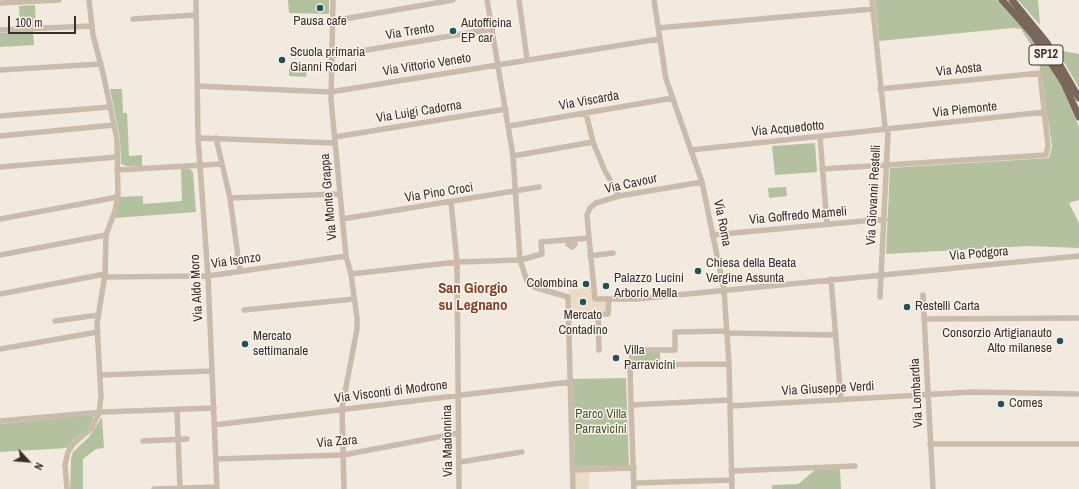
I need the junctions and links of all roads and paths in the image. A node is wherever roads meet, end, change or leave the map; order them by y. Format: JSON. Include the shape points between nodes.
{"nodes":[{"id":1,"x":59,"y":0,"type":"edge"},
{"id":2,"x":89,"y":0,"type":"edge"},
{"id":3,"x":196,"y":0,"type":"edge"},
{"id":4,"x":333,"y":0,"type":"edge"},
{"id":5,"x":453,"y":0,"type":"edge"},
{"id":6,"x":487,"y":0,"type":"edge"},
{"id":7,"x":519,"y":0,"type":"edge"},
{"id":8,"x":654,"y":0,"type":"edge"},
{"id":9,"x":872,"y":0,"type":"edge"},
{"id":10,"x":1002,"y":0,"type":"edge"},
{"id":11,"x":1012,"y":0,"type":"edge"},
{"id":12,"x":0,"y":3,"type":"edge"},
{"id":13,"x":873,"y":9,"type":"junction"},
{"id":14,"x":196,"y":15,"type":"junction"},
{"id":15,"x":133,"y":19,"type":"dead end"},
{"id":16,"x":332,"y":21,"type":"junction"},
{"id":17,"x":91,"y":26,"type":"junction"},
{"id":18,"x":658,"y":28,"type":"junction"},
{"id":19,"x":492,"y":29,"type":"junction"},
{"id":20,"x":0,"y":30,"type":"edge"},
{"id":21,"x":660,"y":39,"type":"junction"},
{"id":22,"x":331,"y":56,"type":"junction"},
{"id":23,"x":527,"y":59,"type":"junction"},
{"id":24,"x":101,"y":64,"type":"junction"},
{"id":25,"x":499,"y":65,"type":"junction"},
{"id":26,"x":0,"y":70,"type":"edge"},
{"id":27,"x":197,"y":86,"type":"junction"},
{"id":28,"x":880,"y":89,"type":"junction"},
{"id":29,"x":330,"y":92,"type":"junction"},
{"id":30,"x":673,"y":98,"type":"junction"},
{"id":31,"x":1079,"y":98,"type":"edge"},
{"id":32,"x":110,"y":107,"type":"junction"},
{"id":33,"x":506,"y":109,"type":"junction"},
{"id":34,"x":1045,"y":112,"type":"junction"},
{"id":35,"x":586,"y":113,"type":"junction"},
{"id":36,"x":0,"y":116,"type":"edge"},
{"id":37,"x":1079,"y":117,"type":"edge"},
{"id":38,"x":114,"y":125,"type":"junction"},
{"id":39,"x":509,"y":126,"type":"junction"},
{"id":40,"x":886,"y":130,"type":"junction"},
{"id":41,"x":0,"y":136,"type":"edge"},
{"id":42,"x":820,"y":137,"type":"junction"},
{"id":43,"x":198,"y":138,"type":"junction"},
{"id":44,"x":214,"y":138,"type":"junction"},
{"id":45,"x":335,"y":140,"type":"junction"},
{"id":46,"x":593,"y":142,"type":"junction"},
{"id":47,"x":691,"y":150,"type":"junction"},
{"id":48,"x":513,"y":156,"type":"junction"},
{"id":49,"x":117,"y":157,"type":"junction"},
{"id":50,"x":222,"y":164,"type":"junction"},
{"id":51,"x":200,"y":165,"type":"junction"},
{"id":52,"x":887,"y":165,"type":"junction"},
{"id":53,"x":0,"y":167,"type":"edge"},
{"id":54,"x":822,"y":169,"type":"junction"},
{"id":55,"x":118,"y":170,"type":"junction"},
{"id":56,"x":702,"y":182,"type":"junction"},
{"id":57,"x":539,"y":187,"type":"dead end"},
{"id":58,"x":515,"y":192,"type":"junction"},
{"id":59,"x":339,"y":194,"type":"junction"},
{"id":60,"x":118,"y":196,"type":"junction"},
{"id":61,"x":619,"y":196,"type":"junction"},
{"id":62,"x":230,"y":198,"type":"junction"},
{"id":63,"x":451,"y":202,"type":"junction"},
{"id":64,"x":0,"y":219,"type":"edge"},
{"id":65,"x":342,"y":219,"type":"junction"},
{"id":66,"x":885,"y":219,"type":"junction"},
{"id":67,"x":827,"y":224,"type":"junction"},
{"id":68,"x":106,"y":235,"type":"junction"},
{"id":69,"x":712,"y":235,"type":"junction"},
{"id":70,"x":589,"y":238,"type":"junction"},
{"id":71,"x":613,"y":253,"type":"dead end"},
{"id":72,"x":0,"y":255,"type":"edge"},
{"id":73,"x":346,"y":256,"type":"junction"},
{"id":74,"x":590,"y":256,"type":"junction"},
{"id":75,"x":1079,"y":256,"type":"edge"},
{"id":76,"x":520,"y":260,"type":"junction"},
{"id":77,"x":457,"y":262,"type":"junction"},
{"id":78,"x":240,"y":271,"type":"junction"},
{"id":79,"x":351,"y":274,"type":"junction"},
{"id":80,"x":881,"y":274,"type":"junction"},
{"id":81,"x":104,"y":275,"type":"junction"},
{"id":82,"x":208,"y":276,"type":"junction"},
{"id":83,"x":831,"y":279,"type":"junction"},
{"id":84,"x":724,"y":290,"type":"junction"},
{"id":85,"x":0,"y":294,"type":"edge"},
{"id":86,"x":923,"y":296,"type":"dead end"},
{"id":87,"x":880,"y":298,"type":"dead end"},
{"id":88,"x":354,"y":299,"type":"junction"},
{"id":89,"x":595,"y":299,"type":"joint"},
{"id":90,"x":609,"y":299,"type":"junction"},
{"id":91,"x":244,"y":310,"type":"dead end"},
{"id":92,"x":598,"y":314,"type":"junction"},
{"id":93,"x":98,"y":315,"type":"junction"},
{"id":94,"x":569,"y":316,"type":"junction"},
{"id":95,"x":1079,"y":318,"type":"edge"},
{"id":96,"x":924,"y":319,"type":"junction"},
{"id":97,"x":56,"y":321,"type":"dead end"},
{"id":98,"x":98,"y":332,"type":"junction"},
{"id":99,"x":727,"y":332,"type":"junction"},
{"id":100,"x":836,"y":335,"type":"junction"},
{"id":101,"x":0,"y":349,"type":"edge"},
{"id":102,"x":599,"y":350,"type":"dead end"},
{"id":103,"x":729,"y":364,"type":"junction"},
{"id":104,"x":630,"y":365,"type":"junction"},
{"id":105,"x":212,"y":371,"type":"junction"},
{"id":106,"x":100,"y":375,"type":"junction"},
{"id":107,"x":570,"y":382,"type":"junction"},
{"id":108,"x":458,"y":394,"type":"junction"},
{"id":109,"x":1077,"y":394,"type":"dead end"},
{"id":110,"x":928,"y":395,"type":"junction"},
{"id":111,"x":841,"y":400,"type":"junction"},
{"id":112,"x":729,"y":403,"type":"junction"},
{"id":113,"x":631,"y":406,"type":"junction"},
{"id":114,"x":214,"y":408,"type":"junction"},
{"id":115,"x":342,"y":408,"type":"junction"},
{"id":116,"x":176,"y":410,"type":"junction"},
{"id":117,"x":99,"y":412,"type":"junction"},
{"id":118,"x":0,"y":421,"type":"edge"},
{"id":119,"x":214,"y":425,"type":"junction"},
{"id":120,"x":459,"y":433,"type":"junction"},
{"id":121,"x":178,"y":439,"type":"junction"},
{"id":122,"x":187,"y":439,"type":"dead end"},
{"id":123,"x":143,"y":441,"type":"dead end"},
{"id":124,"x":930,"y":444,"type":"junction"},
{"id":125,"x":1079,"y":444,"type":"edge"},
{"id":126,"x":522,"y":452,"type":"dead end"},
{"id":127,"x":343,"y":454,"type":"junction"},
{"id":128,"x":216,"y":459,"type":"junction"},
{"id":129,"x":460,"y":462,"type":"junction"},
{"id":130,"x":855,"y":466,"type":"dead end"},
{"id":131,"x":634,"y":468,"type":"junction"},
{"id":132,"x":572,"y":470,"type":"junction"},
{"id":133,"x":731,"y":471,"type":"junction"},
{"id":134,"x":732,"y":480,"type":"junction"},
{"id":135,"x":702,"y":481,"type":"junction"},
{"id":136,"x":634,"y":486,"type":"edge"},
{"id":137,"x":180,"y":488,"type":"junction"},
{"id":138,"x":217,"y":488,"type":"edge"},
{"id":139,"x":67,"y":489,"type":"edge"},
{"id":140,"x":154,"y":489,"type":"edge"},
{"id":141,"x":344,"y":489,"type":"edge"},
{"id":142,"x":459,"y":489,"type":"edge"},
{"id":143,"x":573,"y":489,"type":"edge"},
{"id":144,"x":702,"y":489,"type":"edge"},
{"id":145,"x":732,"y":489,"type":"edge"},
{"id":146,"x":933,"y":489,"type":"edge"}],
"edges":[{"from":1,"to":12,"type":"street"},
{"from":2,"to":17,"type":"street"},
{"from":3,"to":14,"type":"street","name":"Via Aldo Moro"},
{"from":4,"to":16,"type":"street","name":"Via Monte Grappa"},
{"from":5,"to":16,"type":"street"},
{"from":6,"to":19,"type":"street"},
{"from":7,"to":23,"type":"street"},
{"from":8,"to":18,"type":"street","name":"Via Roma"},
{"from":9,"to":13,"type":"street","name":"Via Giovanni Restelli"},
{"from":10,"to":37,"type":"main road","number":"SP12","via":[[1036,41],[1064,83]]},
{"from":11,"to":31,"type":"main road","number":"SP12","via":[[1047,43]]},
{"from":13,"to":18,"type":"street"},
{"from":13,"to":28,"type":"street","name":"Via Giovanni Restelli"},
{"from":14,"to":15,"type":"street"},
{"from":14,"to":27,"type":"street","name":"Via Aldo Moro"},
{"from":16,"to":22,"type":"street","name":"Via Monte Grappa"},
{"from":17,"to":20,"type":"street"},
{"from":17,"to":24,"type":"street"},
{"from":18,"to":21,"type":"street","name":"Via Roma"},
{"from":19,"to":22,"type":"street","name":"Via Trento"},
{"from":19,"to":25,"type":"street"},
{"from":21,"to":23,"type":"street","name":"Via Vittorio Veneto"},
{"from":21,"to":30,"type":"street","name":"Via Roma","via":[[666,79]]},
{"from":22,"to":29,"type":"street","name":"Via Monte Grappa"},
{"from":23,"to":25,"type":"street","name":"Via Vittorio Veneto"},
{"from":24,"to":26,"type":"street"},
{"from":24,"to":32,"type":"street"},
{"from":25,"to":29,"type":"street","name":"Via Vittorio Veneto"},
{"from":25,"to":33,"type":"street"},
{"from":27,"to":29,"type":"street","name":"Via Vittorio Veneto"},
{"from":27,"to":43,"type":"street","name":"Via Aldo Moro"},
{"from":28,"to":34,"type":"street","name":"Via Aosta","via":[[1040,73]]},
{"from":28,"to":40,"type":"street","name":"Via Giovanni Restelli"},
{"from":29,"to":45,"type":"street","name":"Via Monte Grappa"},
{"from":30,"to":35,"type":"street","name":"Via Viscarda"},
{"from":30,"to":47,"type":"street","name":"Via Roma"},
{"from":32,"to":36,"type":"street"},
{"from":32,"to":38,"type":"street"},
{"from":33,"to":39,"type":"street"},
{"from":33,"to":45,"type":"street","name":"Via Luigi Cadorna"},
{"from":34,"to":40,"type":"street","name":"Via Piemonte"},
{"from":34,"to":52,"type":"street","via":[[1048,146],[1046,155]]},
{"from":35,"to":39,"type":"street","name":"Via Viscarda"},
{"from":35,"to":46,"type":"street"},
{"from":38,"to":41,"type":"street"},
{"from":38,"to":49,"type":"street"},
{"from":39,"to":48,"type":"street"},
{"from":40,"to":42,"type":"street","name":"Via Acquedotto"},
{"from":40,"to":52,"type":"street","name":"Via Giovanni Restelli"},
{"from":42,"to":47,"type":"street","name":"Via Acquedotto"},
{"from":42,"to":54,"type":"street"},
{"from":43,"to":44,"type":"street","name":"Via Luigi Cadorna"},
{"from":43,"to":51,"type":"street","name":"Via Aldo Moro"},
{"from":44,"to":45,"type":"street","name":"Via Luigi Cadorna"},
{"from":44,"to":50,"type":"street"},
{"from":45,"to":59,"type":"street","name":"Via Monte Grappa"},
{"from":46,"to":48,"type":"street"},
{"from":46,"to":61,"type":"street"},
{"from":47,"to":56,"type":"street","name":"Via Roma"},
{"from":48,"to":58,"type":"street"},
{"from":49,"to":53,"type":"street"},
{"from":49,"to":55,"type":"street"},
{"from":50,"to":51,"type":"street"},
{"from":50,"to":62,"type":"street"},
{"from":51,"to":55,"type":"street"},
{"from":51,"to":82,"type":"street","name":"Via Aldo Moro"},
{"from":52,"to":54,"type":"street"},
{"from":52,"to":66,"type":"street","name":"Via Giovanni Restelli"},
{"from":54,"to":67,"type":"street"},
{"from":55,"to":60,"type":"street"},
{"from":56,"to":61,"type":"street","name":"Via Cavour"},
{"from":56,"to":69,"type":"street","name":"Via Roma"},
{"from":57,"to":58,"type":"street","name":"Via Pino Croci"},
{"from":58,"to":63,"type":"street","name":"Via Pino Croci"},
{"from":58,"to":76,"type":"street"},
{"from":59,"to":62,"type":"street"},
{"from":59,"to":65,"type":"street","name":"Via Monte Grappa"},
{"from":60,"to":64,"type":"street"},
{"from":60,"to":68,"type":"street"},
{"from":61,"to":70,"type":"street","name":"Via Cavour","via":[[590,208],[587,215]]},
{"from":62,"to":78,"type":"street"},
{"from":63,"to":65,"type":"street","name":"Via Pino Croci"},
{"from":63,"to":77,"type":"street","name":"Via Madonnina"},
{"from":65,"to":73,"type":"street","name":"Via Monte Grappa"},
{"from":66,"to":67,"type":"street","name":"Via Goffredo Mameli"},
{"from":66,"to":80,"type":"street","name":"Via Giovanni Restelli"},
{"from":67,"to":69,"type":"street","name":"Via Goffredo Mameli"},
{"from":68,"to":72,"type":"street"},
{"from":68,"to":81,"type":"street"},
{"from":69,"to":84,"type":"street","name":"Via Roma"},
{"from":70,"to":74,"type":"street","name":"Via Cavour"},
{"from":70,"to":76,"type":"street","via":[[541,242],[542,254]]},
{"from":71,"to":74,"type":"street"},
{"from":73,"to":78,"type":"street","name":"Via Isonzo"},
{"from":73,"to":79,"type":"street","name":"Via Monte Grappa"},
{"from":74,"to":89,"type":"street","name":"Via Cavour"},
{"from":75,"to":80,"type":"street","name":"Via Podgora"},
{"from":76,"to":77,"type":"street"},
{"from":76,"to":94,"type":"street","via":[[527,281],[534,287],[568,297]]},
{"from":77,"to":79,"type":"street"},
{"from":77,"to":108,"type":"street","name":"Via Madonnina"},
{"from":78,"to":82,"type":"street","name":"Via Isonzo"},
{"from":79,"to":88,"type":"street","name":"Via Monte Grappa"},
{"from":80,"to":83,"type":"street","name":"Via Podgora"},
{"from":80,"to":87,"type":"street","name":"Via Giovanni Restelli"},
{"from":81,"to":82,"type":"street","name":"Via Isonzo"},
{"from":81,"to":85,"type":"street","name":"Via Isonzo"},
{"from":81,"to":93,"type":"street"},
{"from":82,"to":105,"type":"street","name":"Via Aldo Moro"},
{"from":83,"to":84,"type":"street","name":"Via Podgora"},
{"from":83,"to":100,"type":"street"},
{"from":84,"to":90,"type":"street","name":"Via Podgora"},
{"from":84,"to":99,"type":"street","name":"Via Roma"},
{"from":86,"to":96,"type":"street","name":"Via Lombardia"},
{"from":88,"to":91,"type":"street"},
{"from":88,"to":115,"type":"street","name":"Via Monte Grappa","via":[[357,329]]},
{"from":89,"to":90,"type":"street","name":"Via Podgora"},
{"from":90,"to":92,"type":"street","via":[[609,313]]},
{"from":92,"to":94,"type":"street"},
{"from":92,"to":102,"type":"street"},
{"from":93,"to":97,"type":"street"},
{"from":93,"to":98,"type":"street"},
{"from":94,"to":107,"type":"street"},
{"from":95,"to":96,"type":"street"},
{"from":96,"to":110,"type":"street","name":"Via Lombardia"},
{"from":98,"to":101,"type":"street"},
{"from":98,"to":106,"type":"street"},
{"from":99,"to":100,"type":"street"},
{"from":99,"to":103,"type":"street","name":"Via Roma"},
{"from":99,"to":104,"type":"street","via":[[675,332],[675,350],[632,350]]},
{"from":100,"to":111,"type":"street"},
{"from":103,"to":104,"type":"street"},
{"from":103,"to":112,"type":"street","name":"Via Roma"},
{"from":104,"to":113,"type":"street"},
{"from":105,"to":106,"type":"street"},
{"from":105,"to":114,"type":"street","name":"Via Aldo Moro"},
{"from":106,"to":117,"type":"street"},
{"from":107,"to":108,"type":"street","name":"Via Visconti di Modrone"},
{"from":107,"to":132,"type":"street"},
{"from":108,"to":115,"type":"street","name":"Via Visconti di Modrone"},
{"from":108,"to":120,"type":"street","name":"Via Madonnina"},
{"from":109,"to":110,"type":"street","name":"Via Giuseppe Verdi","via":[[972,392]]},
{"from":110,"to":111,"type":"street","name":"Via Giuseppe Verdi"},
{"from":110,"to":124,"type":"street","name":"Via Lombardia"},
{"from":111,"to":112,"type":"street","name":"Via Giuseppe Verdi"},
{"from":112,"to":113,"type":"street","name":"Via Giuseppe Verdi"},
{"from":112,"to":133,"type":"street","name":"Via Roma"},
{"from":113,"to":131,"type":"street"},
{"from":114,"to":116,"type":"street"},
{"from":114,"to":119,"type":"street","name":"Via Aldo Moro"},
{"from":115,"to":119,"type":"street","name":"Via Visconti di Modrone"},
{"from":115,"to":127,"type":"street","name":"Via Monte Grappa"},
{"from":116,"to":117,"type":"street"},
{"from":116,"to":121,"type":"street"},
{"from":117,"to":118,"type":"street"},
{"from":117,"to":139,"type":"street","via":[[91,429],[73,444],[65,458]]},
{"from":119,"to":128,"type":"street","name":"Via Aldo Moro"},
{"from":120,"to":127,"type":"street","name":"Via Zara"},
{"from":120,"to":129,"type":"street","name":"Via Madonnina"},
{"from":121,"to":122,"type":"street"},
{"from":121,"to":123,"type":"street"},
{"from":121,"to":137,"type":"street"},
{"from":124,"to":125,"type":"street"},
{"from":124,"to":146,"type":"street","name":"Via Lombardia"},
{"from":126,"to":129,"type":"street"},
{"from":127,"to":128,"type":"street","name":"Via Zara"},
{"from":127,"to":141,"type":"street","name":"Via Monte Grappa"},
{"from":128,"to":138,"type":"street","name":"Via Aldo Moro"},
{"from":129,"to":142,"type":"street","name":"Via Madonnina"},
{"from":130,"to":133,"type":"street"},
{"from":131,"to":132,"type":"street"},
{"from":131,"to":136,"type":"street"},
{"from":132,"to":143,"type":"street"},
{"from":133,"to":134,"type":"street","name":"Via Roma"},
{"from":134,"to":135,"type":"street"},
{"from":134,"to":145,"type":"street","name":"Via Roma"},
{"from":135,"to":136,"type":"street"},
{"from":135,"to":144,"type":"street"},
{"from":137,"to":138,"type":"street"},
{"from":137,"to":140,"type":"street"}]}
